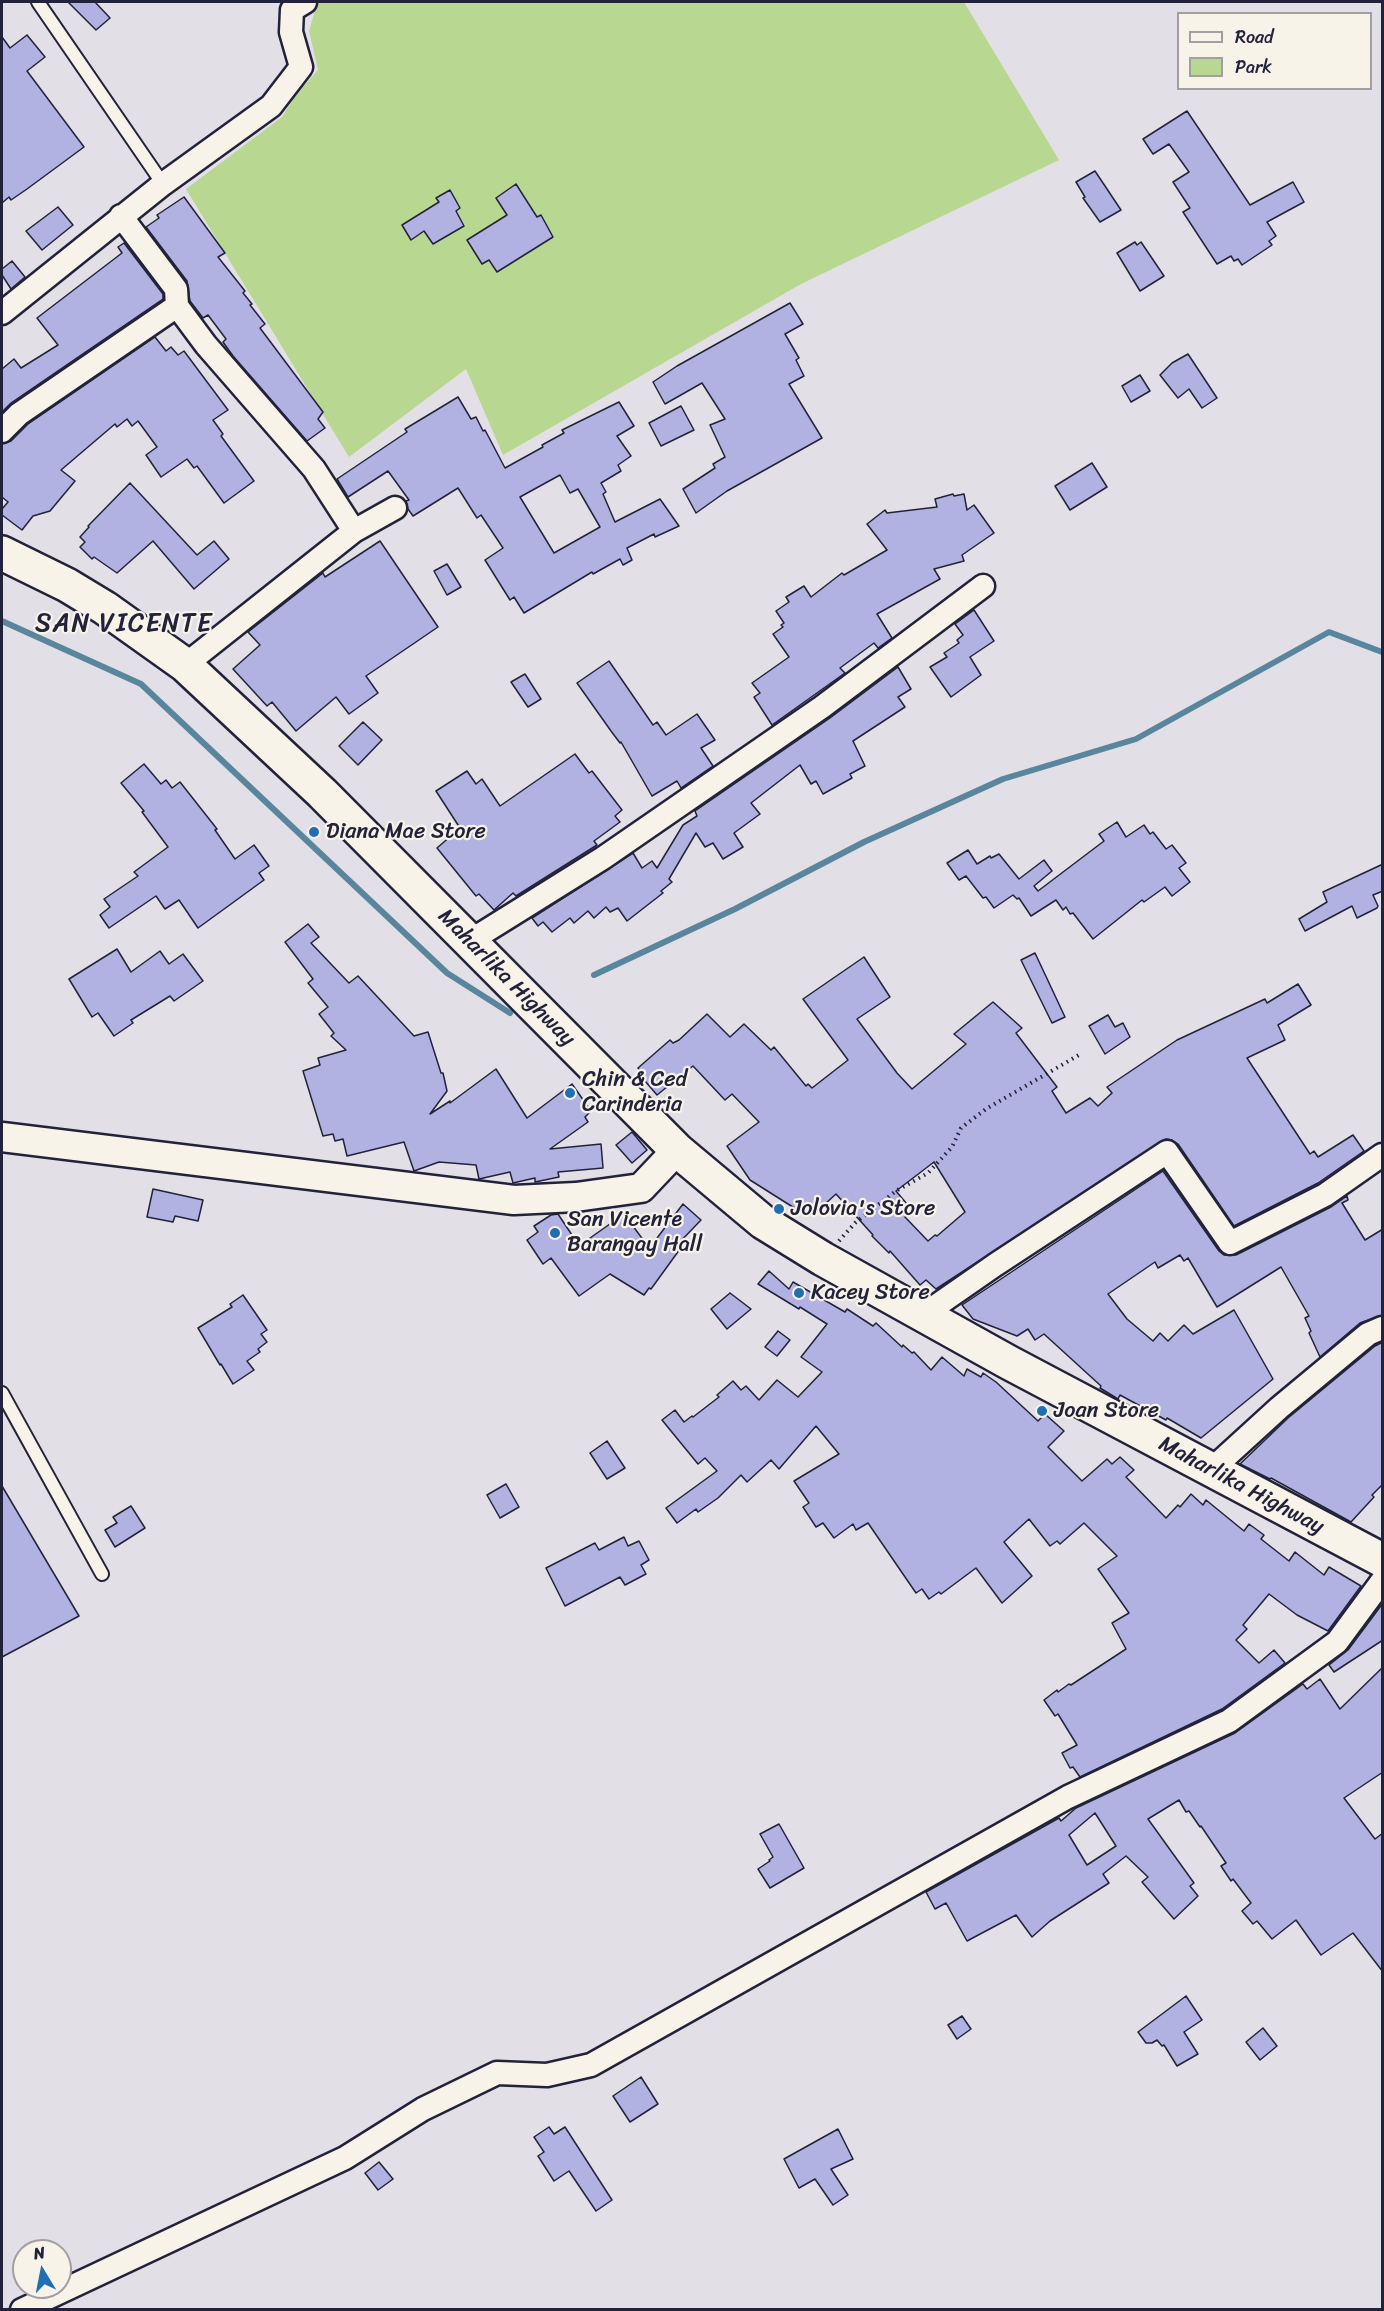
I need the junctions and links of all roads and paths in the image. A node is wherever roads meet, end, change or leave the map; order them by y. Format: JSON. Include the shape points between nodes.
{"nodes":[{"id":1,"x":38,"y":2,"type":"edge"},
{"id":2,"x":305,"y":2,"type":"edge"},
{"id":3,"x":163,"y":184,"type":"junction"},
{"id":4,"x":121,"y":216,"type":"junction"},
{"id":5,"x":177,"y":306,"type":"junction"},
{"id":6,"x":2,"y":313,"type":"edge"},
{"id":7,"x":2,"y":431,"type":"edge"},
{"id":8,"x":394,"y":508,"type":"dead end"},
{"id":9,"x":354,"y":531,"type":"junction"},
{"id":10,"x":2,"y":553,"type":"edge"},
{"id":11,"x":983,"y":586,"type":"dead end"},
{"id":12,"x":185,"y":665,"type":"junction"},
{"id":13,"x":470,"y":941,"type":"junction"},
{"id":14,"x":1079,"y":1055,"type":"dead end"},
{"id":15,"x":2,"y":1137,"type":"edge"},
{"id":16,"x":677,"y":1150,"type":"junction"},
{"id":17,"x":1383,"y":1155,"type":"edge"},
{"id":18,"x":823,"y":1259,"type":"junction"},
{"id":19,"x":923,"y":1315,"type":"junction"},
{"id":20,"x":1383,"y":1328,"type":"edge"},
{"id":21,"x":2,"y":1393,"type":"edge"},
{"id":22,"x":1211,"y":1470,"type":"junction"},
{"id":23,"x":1383,"y":1560,"type":"edge"},
{"id":24,"x":102,"y":1574,"type":"dead end"},
{"id":25,"x":1383,"y":1581,"type":"edge"},
{"id":26,"x":22,"y":2310,"type":"edge"}],
"edges":[{"from":1,"to":3,"type":"lane"},
{"from":2,"to":3,"type":"street","via":[[292,10],[291,32],[301,67],[271,106]]},
{"from":3,"to":4,"type":"street"},
{"from":4,"to":5,"type":"street","via":[[176,289]]},
{"from":4,"to":6,"type":"street"},
{"from":5,"to":7,"type":"street","via":[[19,414]]},
{"from":5,"to":9,"type":"street","via":[[314,469]]},
{"from":8,"to":9,"type":"street"},
{"from":9,"to":12,"type":"street"},
{"from":10,"to":12,"type":"highway","name":"Maharlika Highway","via":[[105,608]]},
{"from":11,"to":13,"type":"street","via":[[822,707],[603,858]]},
{"from":12,"to":13,"type":"highway","name":"Maharlika Highway","via":[[322,793]]},
{"from":13,"to":16,"type":"highway","name":"Maharlika Highway"},
{"from":14,"to":18,"type":"path","via":[[986,1109],[961,1128],[952,1147],[928,1173],[896,1191],[855,1223]]},
{"from":15,"to":16,"type":"street","via":[[514,1200],[641,1188]]},
{"from":16,"to":18,"type":"highway","name":"Maharlika Highway","via":[[763,1222]]},
{"from":17,"to":19,"type":"street","via":[[1325,1195],[1230,1243],[1167,1152]]},
{"from":18,"to":19,"type":"highway","name":"Maharlika Highway"},
{"from":19,"to":22,"type":"highway","name":"Maharlika Highway"},
{"from":20,"to":22,"type":"street","via":[[1368,1334]]},
{"from":21,"to":24,"type":"lane"},
{"from":22,"to":23,"type":"highway","name":"Maharlika Highway"},
{"from":25,"to":26,"type":"street","via":[[1337,1642],[1229,1721],[1068,1797],[591,2065],[547,2074],[497,2073],[423,2109],[345,2158]]}]}
